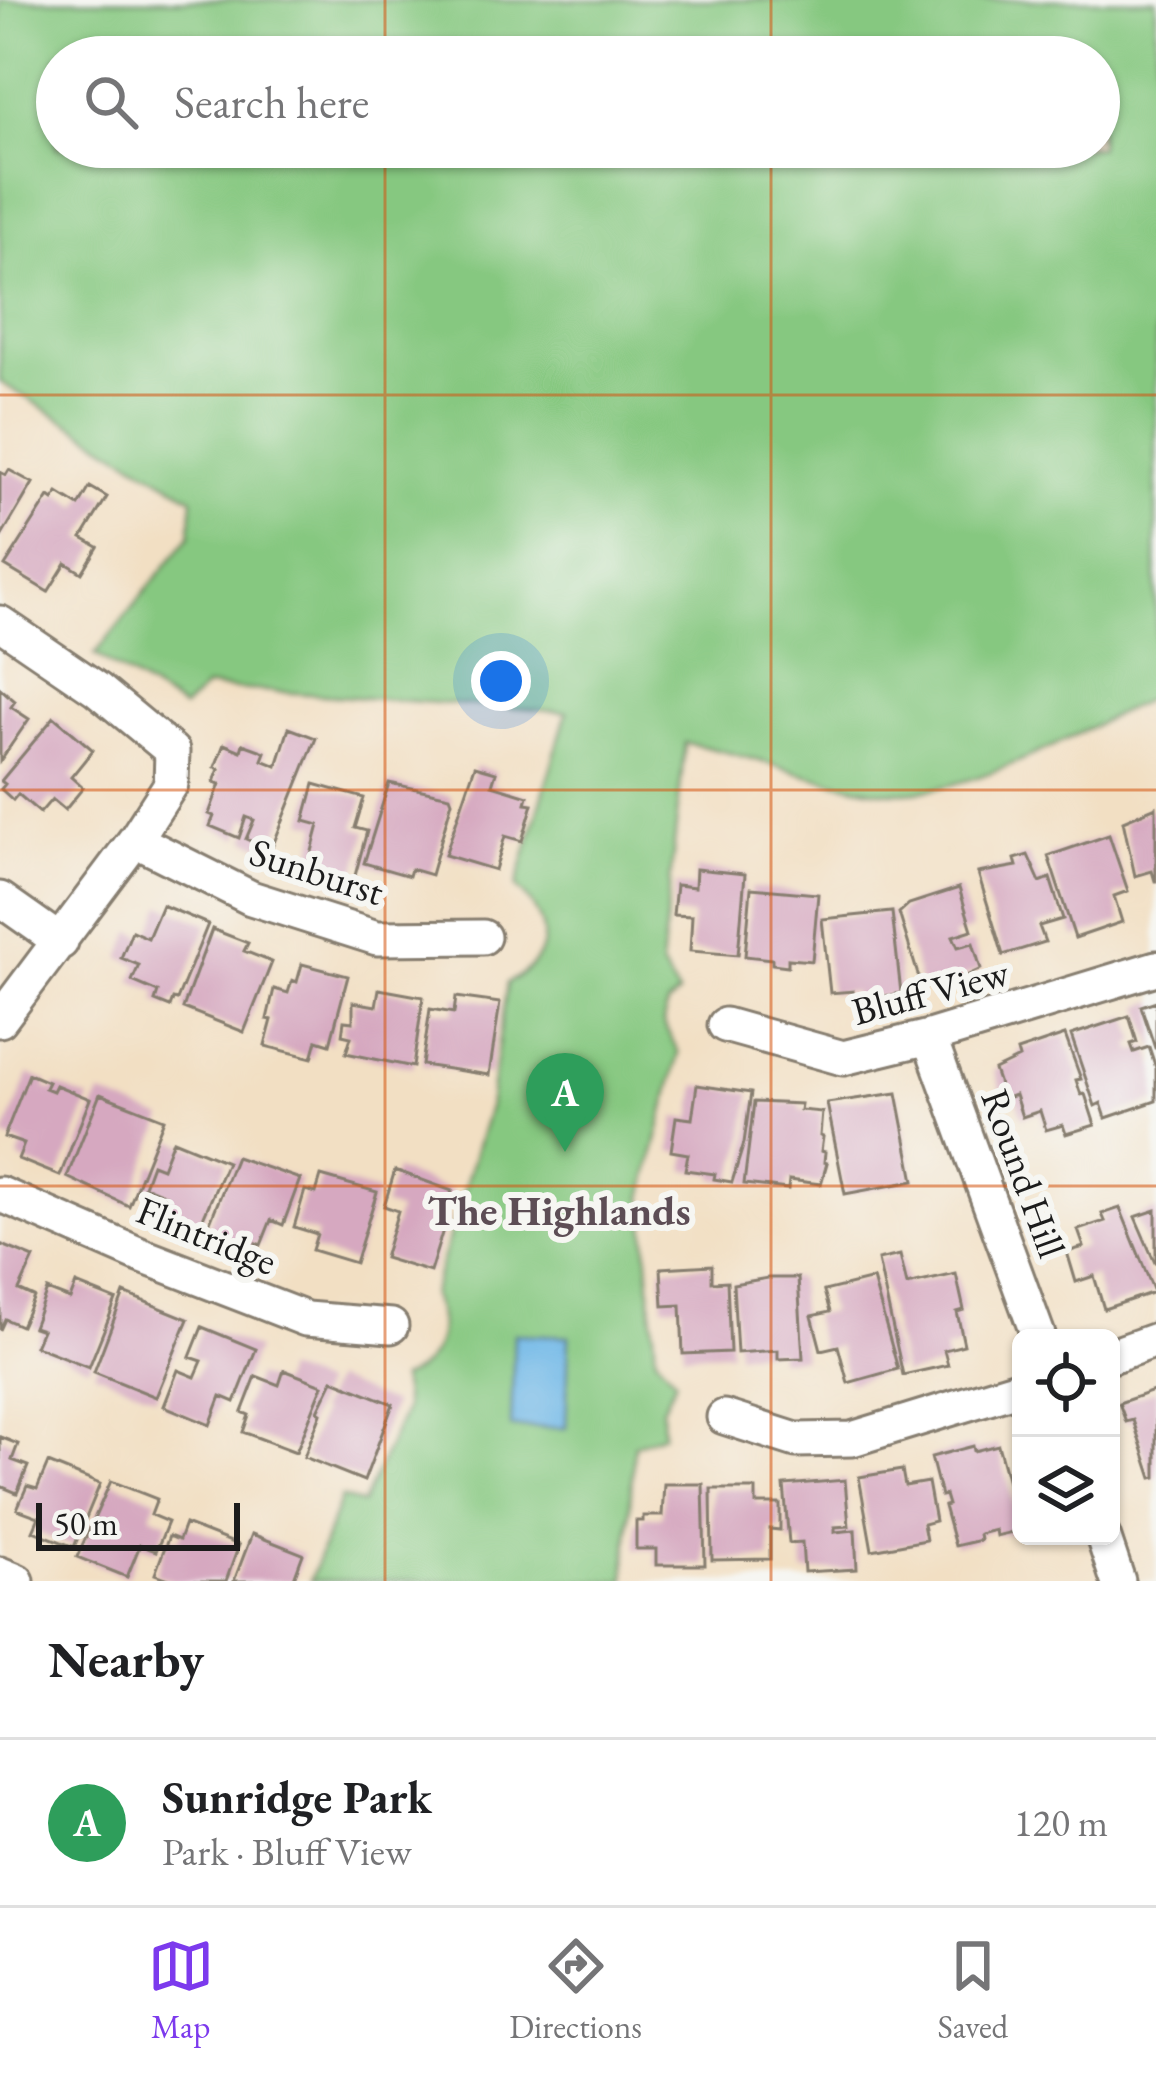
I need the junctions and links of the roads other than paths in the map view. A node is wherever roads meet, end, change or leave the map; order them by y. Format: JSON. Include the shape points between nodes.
{"nodes":[{"id":1,"x":0,"y":622,"type":"edge"},
{"id":2,"x":135,"y":840,"type":"junction"},
{"id":3,"x":0,"y":899,"type":"edge"},
{"id":4,"x":483,"y":937,"type":"dead end"},
{"id":5,"x":61,"y":942,"type":"junction"},
{"id":6,"x":1156,"y":968,"type":"edge"},
{"id":7,"x":0,"y":1020,"type":"edge"},
{"id":8,"x":725,"y":1025,"type":"dead end"},
{"id":9,"x":929,"y":1036,"type":"junction"},
{"id":10,"x":0,"y":1194,"type":"edge"},
{"id":11,"x":391,"y":1326,"type":"dead end"},
{"id":12,"x":1036,"y":1329,"type":"edge"},
{"id":13,"x":1156,"y":1340,"type":"edge"},
{"id":14,"x":1120,"y":1353,"type":"edge"},
{"id":15,"x":1012,"y":1390,"type":"edge"},
{"id":16,"x":724,"y":1418,"type":"dead end"},
{"id":17,"x":1106,"y":1545,"type":"edge"},
{"id":18,"x":0,"y":1574,"type":"edge"},
{"id":19,"x":17,"y":1581,"type":"edge"},
{"id":20,"x":1118,"y":1581,"type":"edge"}],
"edges":[{"from":1,"to":2,"type":"street","via":[[172,752],[170,784]]},
{"from":2,"to":4,"type":"street","name":"Sunburst","via":[[251,898],[377,938]]},
{"from":2,"to":5,"type":"street"},
{"from":3,"to":5,"type":"street"},
{"from":5,"to":7,"type":"street"},
{"from":6,"to":9,"type":"street","name":"Bluff View"},
{"from":8,"to":9,"type":"street","name":"Bluff View","via":[[843,1058]]},
{"from":9,"to":12,"type":"street","name":"Round Hill"},
{"from":10,"to":11,"type":"street","name":"Flintridge","via":[[306,1319]]},
{"from":13,"to":14,"type":"street"},
{"from":15,"to":16,"type":"street","via":[[853,1439],[796,1440]]},
{"from":17,"to":20,"type":"street"},
{"from":18,"to":19,"type":"street"}]}
